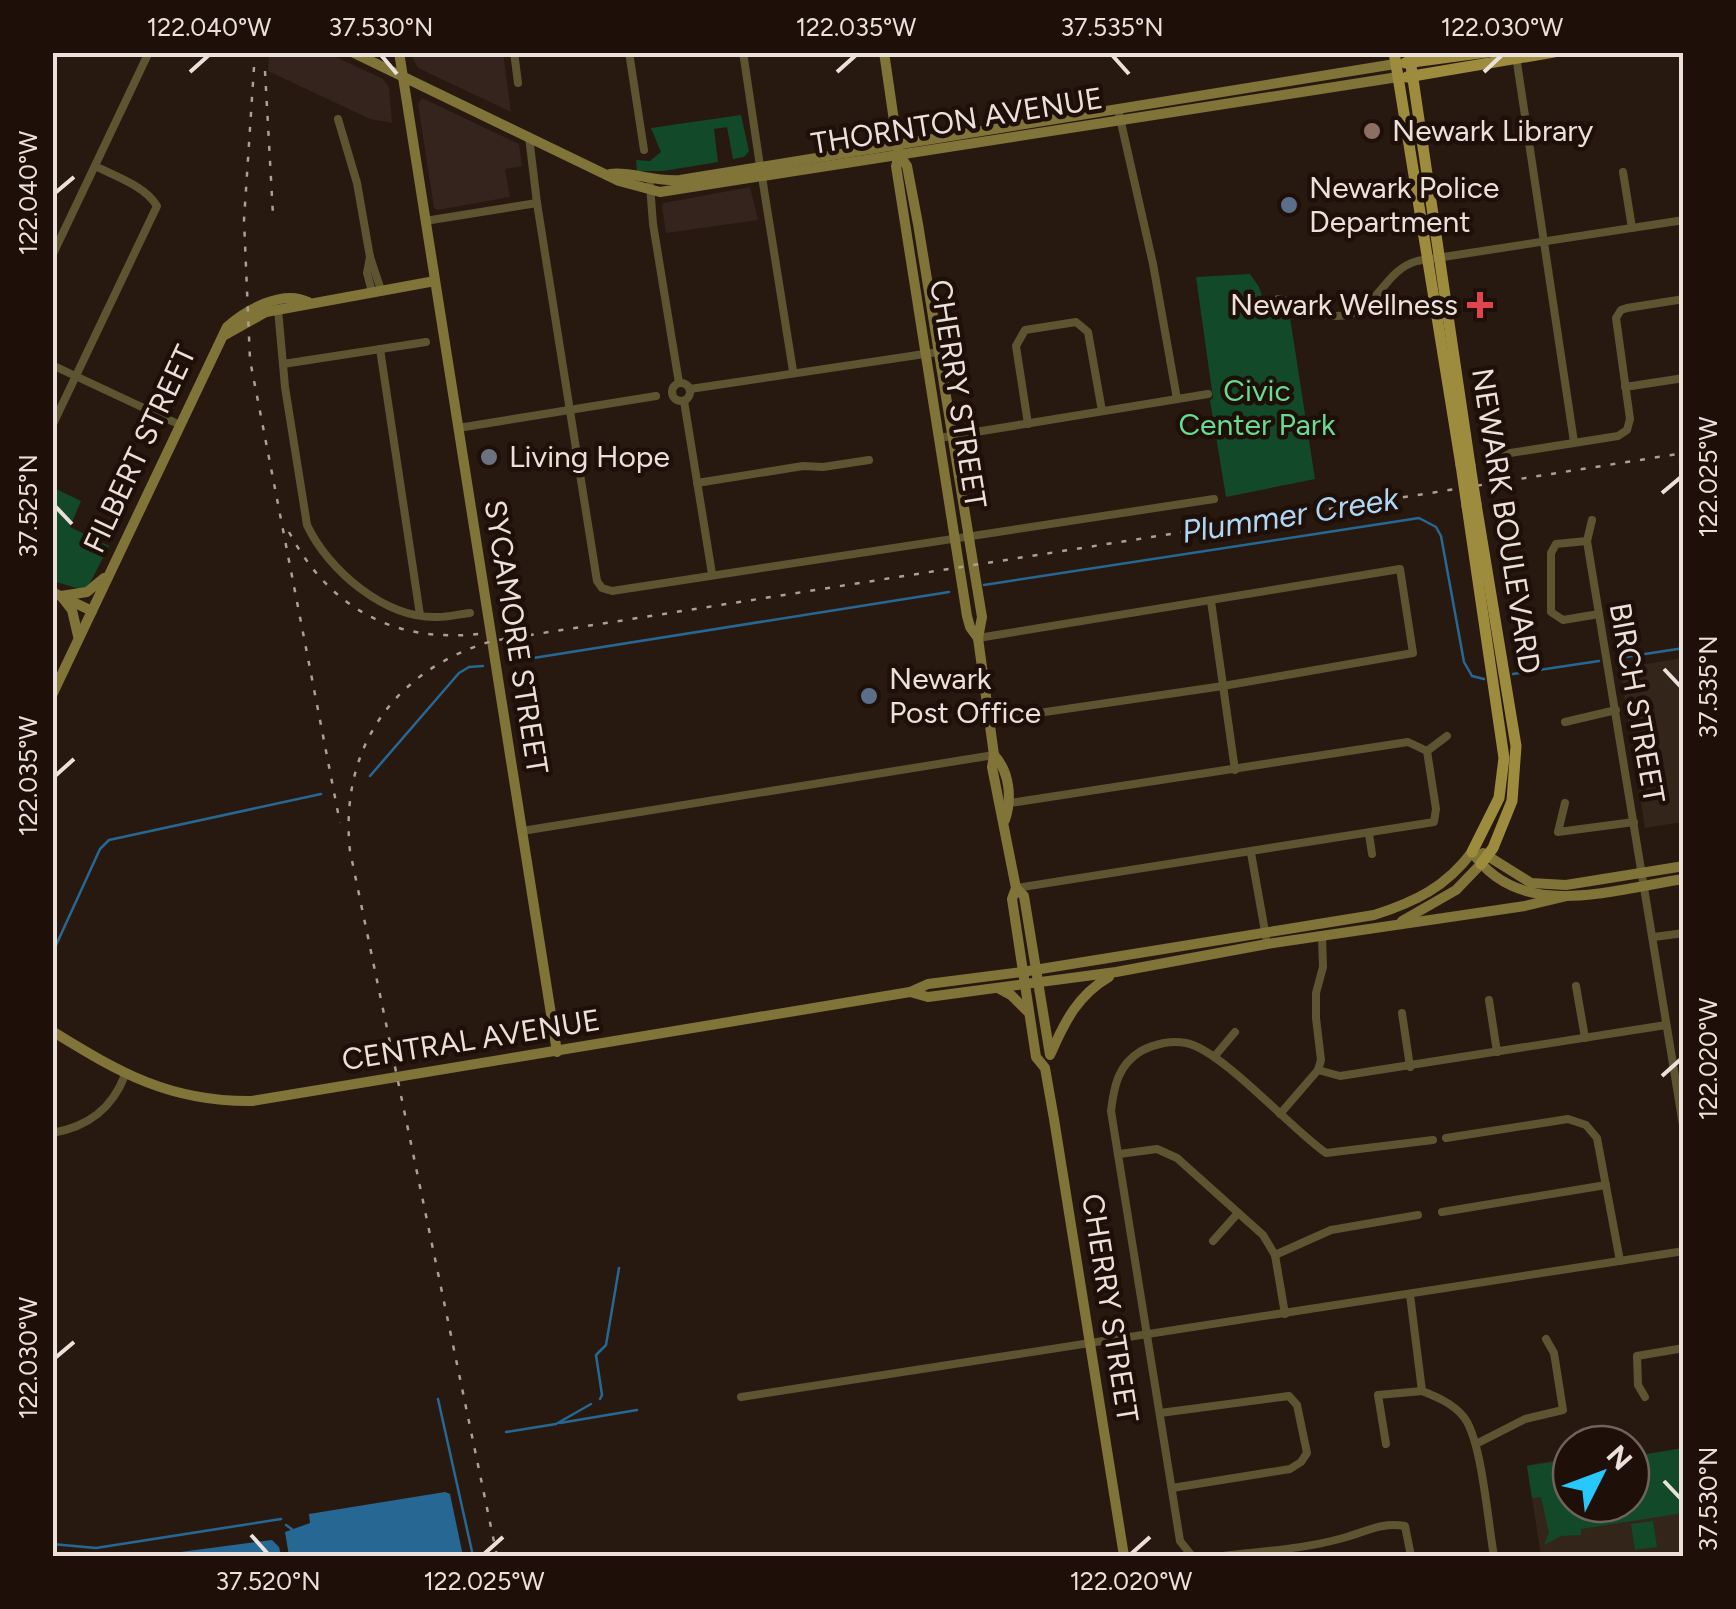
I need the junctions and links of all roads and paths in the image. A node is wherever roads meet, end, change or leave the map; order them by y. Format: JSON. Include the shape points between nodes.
{"nodes":[{"id":1,"x":149,"y":52,"type":"edge"},
{"id":2,"x":352,"y":52,"type":"edge"},
{"id":3,"x":398,"y":52,"type":"edge"},
{"id":4,"x":514,"y":52,"type":"edge"},
{"id":5,"x":629,"y":52,"type":"edge"},
{"id":6,"x":744,"y":52,"type":"edge"},
{"id":7,"x":884,"y":52,"type":"edge"},
{"id":8,"x":1487,"y":52,"type":"edge"},
{"id":9,"x":1554,"y":52,"type":"edge"},
{"id":10,"x":1516,"y":56,"type":"edge"},
{"id":11,"x":1396,"y":64,"type":"edge"},
{"id":12,"x":1411,"y":64,"type":"edge"},
{"id":13,"x":402,"y":76,"type":"junction"},
{"id":14,"x":518,"y":83,"type":"dead end"},
{"id":15,"x":1118,"y":109,"type":"junction"},
{"id":16,"x":338,"y":119,"type":"dead end"},
{"id":17,"x":1120,"y":122,"type":"junction"},
{"id":18,"x":529,"y":137,"type":"junction"},
{"id":19,"x":899,"y":149,"type":"junction"},
{"id":20,"x":644,"y":150,"type":"dead end"},
{"id":21,"x":926,"y":152,"type":"junction"},
{"id":22,"x":871,"y":159,"type":"junction"},
{"id":23,"x":95,"y":166,"type":"junction"},
{"id":24,"x":761,"y":171,"type":"junction"},
{"id":25,"x":1623,"y":172,"type":"dead end"},
{"id":26,"x":904,"y":178,"type":"junction"},
{"id":27,"x":650,"y":186,"type":"junction"},
{"id":28,"x":537,"y":203,"type":"junction"},
{"id":29,"x":1684,"y":220,"type":"edge"},
{"id":30,"x":425,"y":222,"type":"junction"},
{"id":31,"x":1632,"y":228,"type":"junction"},
{"id":32,"x":1542,"y":240,"type":"junction"},
{"id":33,"x":917,"y":250,"type":"junction"},
{"id":34,"x":52,"y":256,"type":"edge"},
{"id":35,"x":1433,"y":258,"type":"junction"},
{"id":36,"x":435,"y":281,"type":"junction"},
{"id":37,"x":376,"y":291,"type":"junction"},
{"id":38,"x":1278,"y":299,"type":"dead end"},
{"id":39,"x":1684,"y":299,"type":"edge"},
{"id":40,"x":308,"y":302,"type":"junction"},
{"id":41,"x":278,"y":309,"type":"junction"},
{"id":42,"x":246,"y":316,"type":"junction"},
{"id":43,"x":426,"y":342,"type":"dead end"},
{"id":44,"x":380,"y":350,"type":"junction"},
{"id":45,"x":925,"y":352,"type":"junction"},
{"id":46,"x":938,"y":352,"type":"junction"},
{"id":47,"x":282,"y":364,"type":"junction"},
{"id":48,"x":52,"y":365,"type":"edge"},
{"id":49,"x":794,"y":372,"type":"junction"},
{"id":50,"x":76,"y":376,"type":"junction"},
{"id":51,"x":1684,"y":378,"type":"edge"},
{"id":52,"x":679,"y":383,"type":"junction"},
{"id":53,"x":1625,"y":387,"type":"junction"},
{"id":54,"x":690,"y":388,"type":"junction"},
{"id":55,"x":1208,"y":394,"type":"dead end"},
{"id":56,"x":656,"y":396,"type":"dead end"},
{"id":57,"x":1177,"y":398,"type":"junction"},
{"id":58,"x":684,"y":401,"type":"junction"},
{"id":59,"x":570,"y":410,"type":"junction"},
{"id":60,"x":1102,"y":411,"type":"junction"},
{"id":61,"x":178,"y":424,"type":"junction"},
{"id":62,"x":1028,"y":424,"type":"junction"},
{"id":63,"x":52,"y":426,"type":"edge"},
{"id":64,"x":458,"y":428,"type":"junction"},
{"id":65,"x":953,"y":436,"type":"junction"},
{"id":66,"x":939,"y":438,"type":"junction"},
{"id":67,"x":1574,"y":442,"type":"junction"},
{"id":68,"x":1504,"y":454,"type":"dead end"},
{"id":69,"x":869,"y":460,"type":"dead end"},
{"id":70,"x":697,"y":483,"type":"junction"},
{"id":71,"x":1214,"y":499,"type":"dead end"},
{"id":72,"x":1472,"y":505,"type":"junction"},
{"id":73,"x":1592,"y":520,"type":"dead end"},
{"id":74,"x":955,"y":536,"type":"junction"},
{"id":75,"x":969,"y":536,"type":"junction"},
{"id":76,"x":1588,"y":541,"type":"junction"},
{"id":77,"x":108,"y":574,"type":"junction"},
{"id":78,"x":712,"y":574,"type":"junction"},
{"id":79,"x":57,"y":594,"type":"edge"},
{"id":80,"x":1210,"y":601,"type":"junction"},
{"id":81,"x":92,"y":611,"type":"junction"},
{"id":82,"x":470,"y":613,"type":"dead end"},
{"id":83,"x":1600,"y":614,"type":"junction"},
{"id":84,"x":420,"y":615,"type":"junction"},
{"id":85,"x":78,"y":638,"type":"junction"},
{"id":86,"x":978,"y":638,"type":"junction"},
{"id":87,"x":1223,"y":686,"type":"junction"},
{"id":88,"x":52,"y":695,"type":"edge"},
{"id":89,"x":1616,"y":710,"type":"junction"},
{"id":90,"x":990,"y":720,"type":"junction"},
{"id":91,"x":1565,"y":722,"type":"dead end"},
{"id":92,"x":1448,"y":736,"type":"dead end"},
{"id":93,"x":1427,"y":750,"type":"junction"},
{"id":94,"x":994,"y":755,"type":"junction"},
{"id":95,"x":1235,"y":770,"type":"junction"},
{"id":96,"x":1010,"y":803,"type":"junction"},
{"id":97,"x":1565,"y":803,"type":"dead end"},
{"id":98,"x":1004,"y":821,"type":"junction"},
{"id":99,"x":1634,"y":822,"type":"junction"},
{"id":100,"x":522,"y":831,"type":"junction"},
{"id":101,"x":1369,"y":834,"type":"junction"},
{"id":102,"x":1472,"y":852,"type":"junction"},
{"id":103,"x":1251,"y":853,"type":"junction"},
{"id":104,"x":1372,"y":854,"type":"dead end"},
{"id":105,"x":1485,"y":859,"type":"junction"},
{"id":106,"x":1684,"y":866,"type":"edge"},
{"id":107,"x":1644,"y":878,"type":"junction"},
{"id":108,"x":1684,"y":878,"type":"edge"},
{"id":109,"x":1016,"y":888,"type":"junction"},
{"id":110,"x":1567,"y":896,"type":"junction"},
{"id":111,"x":1373,"y":928,"type":"junction"},
{"id":112,"x":1320,"y":930,"type":"junction"},
{"id":113,"x":1684,"y":933,"type":"edge"},
{"id":114,"x":1654,"y":937,"type":"junction"},
{"id":115,"x":1266,"y":938,"type":"junction"},
{"id":116,"x":1019,"y":949,"type":"junction"},
{"id":117,"x":1036,"y":970,"type":"junction"},
{"id":118,"x":1022,"y":972,"type":"junction"},
{"id":119,"x":1116,"y":972,"type":"junction"},
{"id":120,"x":998,"y":974,"type":"junction"},
{"id":121,"x":1038,"y":984,"type":"junction"},
{"id":122,"x":1024,"y":986,"type":"junction"},
{"id":123,"x":1576,"y":986,"type":"dead end"},
{"id":124,"x":997,"y":988,"type":"junction"},
{"id":125,"x":910,"y":992,"type":"junction"},
{"id":126,"x":1489,"y":1000,"type":"dead end"},
{"id":127,"x":1029,"y":1013,"type":"junction"},
{"id":128,"x":1402,"y":1013,"type":"dead end"},
{"id":129,"x":1666,"y":1025,"type":"junction"},
{"id":130,"x":52,"y":1031,"type":"edge"},
{"id":131,"x":1235,"y":1032,"type":"dead end"},
{"id":132,"x":1585,"y":1038,"type":"junction"},
{"id":133,"x":557,"y":1052,"type":"junction"},
{"id":134,"x":1497,"y":1052,"type":"junction"},
{"id":135,"x":1050,"y":1055,"type":"junction"},
{"id":136,"x":1214,"y":1057,"type":"junction"},
{"id":137,"x":1410,"y":1067,"type":"junction"},
{"id":138,"x":1044,"y":1068,"type":"junction"},
{"id":139,"x":1318,"y":1070,"type":"junction"},
{"id":140,"x":125,"y":1075,"type":"junction"},
{"id":141,"x":1280,"y":1114,"type":"junction"},
{"id":142,"x":1684,"y":1131,"type":"edge"},
{"id":143,"x":52,"y":1133,"type":"edge"},
{"id":144,"x":1446,"y":1138,"type":"dead end"},
{"id":145,"x":1432,"y":1140,"type":"dead end"},
{"id":146,"x":1119,"y":1154,"type":"junction"},
{"id":147,"x":1606,"y":1186,"type":"junction"},
{"id":148,"x":1442,"y":1212,"type":"dead end"},
{"id":149,"x":1238,"y":1213,"type":"junction"},
{"id":150,"x":1418,"y":1215,"type":"dead end"},
{"id":151,"x":1212,"y":1241,"type":"dead end"},
{"id":152,"x":1684,"y":1251,"type":"edge"},
{"id":153,"x":1275,"y":1255,"type":"junction"},
{"id":154,"x":1620,"y":1261,"type":"junction"},
{"id":155,"x":1410,"y":1294,"type":"junction"},
{"id":156,"x":1285,"y":1314,"type":"junction"},
{"id":157,"x":1148,"y":1336,"type":"junction"},
{"id":158,"x":1546,"y":1339,"type":"dead end"},
{"id":159,"x":1090,"y":1345,"type":"junction"},
{"id":160,"x":1684,"y":1348,"type":"edge"},
{"id":161,"x":1422,"y":1391,"type":"junction"},
{"id":162,"x":1645,"y":1396,"type":"dead end"},
{"id":163,"x":745,"y":1397,"type":"dead end"},
{"id":164,"x":1160,"y":1414,"type":"junction"},
{"id":165,"x":1386,"y":1444,"type":"dead end"},
{"id":166,"x":1476,"y":1444,"type":"junction"},
{"id":167,"x":1172,"y":1488,"type":"junction"},
{"id":168,"x":1124,"y":1556,"type":"edge"},
{"id":169,"x":1192,"y":1556,"type":"edge"},
{"id":170,"x":1223,"y":1556,"type":"edge"},
{"id":171,"x":1411,"y":1556,"type":"edge"},
{"id":172,"x":1494,"y":1556,"type":"edge"}],
"edges":[{"from":1,"to":23,"type":"street"},
{"from":2,"to":13,"type":"street"},
{"from":3,"to":13,"type":"street","name":"SYCAMORE STREET"},
{"from":4,"to":14,"type":"street"},
{"from":5,"to":20,"type":"street"},
{"from":6,"to":24,"type":"street"},
{"from":7,"to":19,"type":"street","name":"CHERRY STREET"},
{"from":8,"to":12,"type":"main road","name":"THORNTON AVENUE"},
{"from":9,"to":10,"type":"main road","name":"THORNTON AVENUE"},
{"from":10,"to":12,"type":"main road","name":"THORNTON AVENUE"},
{"from":10,"to":32,"type":"street"},
{"from":11,"to":12,"type":"main road","name":"THORNTON AVENUE"},
{"from":11,"to":15,"type":"street","name":"THORNTON AVENUE"},
{"from":11,"to":17,"type":"street","name":"THORNTON AVENUE"},
{"from":11,"to":35,"type":"main road","name":"NEWARK BOULEVARD"},
{"from":12,"to":35,"type":"main road","name":"NEWARK BOULEVARD"},
{"from":13,"to":18,"type":"street"},
{"from":13,"to":30,"type":"street","name":"SYCAMORE STREET"},
{"from":15,"to":17,"type":"street"},
{"from":15,"to":19,"type":"street","name":"THORNTON AVENUE"},
{"from":16,"to":37,"type":"street"},
{"from":17,"to":21,"type":"street","name":"THORNTON AVENUE"},
{"from":17,"to":57,"type":"street"},
{"from":18,"to":27,"type":"street"},
{"from":18,"to":28,"type":"street"},
{"from":19,"to":21,"type":"street","name":"THORNTON AVENUE"},
{"from":19,"to":22,"type":"street","name":"THORNTON AVENUE"},
{"from":19,"to":24,"type":"street","name":"THORNTON AVENUE"},
{"from":19,"to":26,"type":"street","name":"CHERRY STREET","via":[[896,166]]},
{"from":21,"to":26,"type":"street"},
{"from":22,"to":24,"type":"street","name":"THORNTON AVENUE"},
{"from":22,"to":26,"type":"street"},
{"from":23,"to":34,"type":"street"},
{"from":23,"to":50,"type":"street","via":[[152,197],[155,209]]},
{"from":24,"to":27,"type":"street","name":"THORNTON AVENUE"},
{"from":24,"to":49,"type":"street"},
{"from":25,"to":31,"type":"street"},
{"from":26,"to":33,"type":"street","name":"CHERRY STREET"},
{"from":27,"to":52,"type":"street"},
{"from":28,"to":30,"type":"street"},
{"from":28,"to":59,"type":"street"},
{"from":29,"to":31,"type":"street"},
{"from":30,"to":36,"type":"street","name":"SYCAMORE STREET"},
{"from":31,"to":32,"type":"street"},
{"from":32,"to":35,"type":"street"},
{"from":32,"to":67,"type":"street"},
{"from":33,"to":45,"type":"street","name":"CHERRY STREET"},
{"from":33,"to":46,"type":"street","name":"CHERRY STREET"},
{"from":35,"to":38,"type":"street","via":[[1401,265],[1376,297],[1350,314],[1309,312]]},
{"from":35,"to":72,"type":"main road","name":"NEWARK BOULEVARD","bridge":true},
{"from":36,"to":37,"type":"street"},
{"from":36,"to":64,"type":"street","name":"SYCAMORE STREET"},
{"from":37,"to":40,"type":"street"},
{"from":39,"to":53,"type":"street","via":[[1617,314]]},
{"from":40,"to":41,"type":"street"},
{"from":40,"to":42,"type":"street","via":[[277,301]]},
{"from":41,"to":42,"type":"street"},
{"from":41,"to":47,"type":"street"},
{"from":42,"to":61,"type":"street","name":"FILBERT STREET","via":[[212,353]]},
{"from":43,"to":44,"type":"street"},
{"from":44,"to":47,"type":"street"},
{"from":44,"to":84,"type":"street"},
{"from":45,"to":46,"type":"street"},
{"from":45,"to":49,"type":"street"},
{"from":45,"to":66,"type":"street","name":"CHERRY STREET"},
{"from":46,"to":65,"type":"street","name":"CHERRY STREET"},
{"from":47,"to":84,"type":"street","via":[[309,531],[357,586]]},
{"from":48,"to":50,"type":"street"},
{"from":49,"to":54,"type":"street"},
{"from":50,"to":61,"type":"street"},
{"from":50,"to":63,"type":"street"},
{"from":51,"to":53,"type":"street"},
{"from":52,"to":54,"type":"street"},
{"from":52,"to":58,"type":"street","via":[[672,394]]},
{"from":53,"to":67,"type":"street","via":[[1627,430]]},
{"from":54,"to":58,"type":"street"},
{"from":55,"to":57,"type":"street"},
{"from":56,"to":59,"type":"street"},
{"from":57,"to":60,"type":"street"},
{"from":58,"to":70,"type":"street"},
{"from":59,"to":64,"type":"street"},
{"from":59,"to":78,"type":"street","via":[[602,588]]},
{"from":60,"to":62,"type":"street"},
{"from":60,"to":62,"type":"street","via":[[1088,332],[1076,322],[1025,330],[1016,346]]},
{"from":61,"to":77,"type":"street","name":"FILBERT STREET"},
{"from":62,"to":65,"type":"street"},
{"from":64,"to":100,"type":"street","name":"SYCAMORE STREET"},
{"from":65,"to":66,"type":"street"},
{"from":65,"to":75,"type":"street","name":"CHERRY STREET"},
{"from":66,"to":74,"type":"street","name":"CHERRY STREET"},
{"from":67,"to":68,"type":"street"},
{"from":69,"to":70,"type":"street"},
{"from":70,"to":78,"type":"street"},
{"from":71,"to":75,"type":"street"},
{"from":72,"to":102,"type":"main road","name":"NEWARK BOULEVARD","via":[[1504,758],[1498,798]]},
{"from":72,"to":105,"type":"main road","name":"NEWARK BOULEVARD","via":[[1516,746],[1512,801]]},
{"from":73,"to":76,"type":"street","name":"BIRCH STREET"},
{"from":74,"to":75,"type":"street"},
{"from":74,"to":78,"type":"street"},
{"from":74,"to":86,"type":"street","name":"CHERRY STREET","via":[[970,627]]},
{"from":75,"to":86,"type":"street","name":"CHERRY STREET","via":[[982,618]]},
{"from":76,"to":83,"type":"street","name":"BIRCH STREET"},
{"from":76,"to":83,"type":"street","via":[[1556,544],[1551,612],[1563,620]]},
{"from":77,"to":79,"type":"street","via":[[87,592]]},
{"from":77,"to":81,"type":"street","name":"FILBERT STREET"},
{"from":79,"to":81,"type":"street"},
{"from":79,"to":85,"type":"street","via":[[74,616]]},
{"from":80,"to":86,"type":"street"},
{"from":80,"to":87,"type":"street"},
{"from":80,"to":87,"type":"street","via":[[1400,569],[1414,653]]},
{"from":81,"to":85,"type":"street","name":"FILBERT STREET"},
{"from":82,"to":84,"type":"street"},
{"from":83,"to":89,"type":"street","name":"BIRCH STREET"},
{"from":85,"to":88,"type":"street","name":"FILBERT STREET"},
{"from":86,"to":90,"type":"street","name":"CHERRY STREET"},
{"from":87,"to":90,"type":"street"},
{"from":87,"to":95,"type":"street"},
{"from":89,"to":91,"type":"street"},
{"from":89,"to":99,"type":"street","name":"BIRCH STREET"},
{"from":90,"to":94,"type":"street","name":"CHERRY STREET"},
{"from":92,"to":93,"type":"street"},
{"from":93,"to":95,"type":"street","via":[[1408,742]]},
{"from":93,"to":101,"type":"street","via":[[1434,822]]},
{"from":94,"to":96,"type":"street","name":"CHERRY STREET","via":[[1004,765]]},
{"from":94,"to":98,"type":"street","name":"CHERRY STREET"},
{"from":94,"to":100,"type":"street"},
{"from":95,"to":96,"type":"street"},
{"from":96,"to":98,"type":"street","name":"CHERRY STREET"},
{"from":97,"to":99,"type":"street","via":[[1558,832]]},
{"from":98,"to":109,"type":"street","name":"CHERRY STREET"},
{"from":99,"to":107,"type":"street","name":"BIRCH STREET"},
{"from":100,"to":133,"type":"street","name":"SYCAMORE STREET"},
{"from":101,"to":103,"type":"street"},
{"from":101,"to":104,"type":"street"},
{"from":102,"to":105,"type":"street"},
{"from":102,"to":112,"type":"street","name":"CENTRAL AVENUE","via":[[1445,883],[1408,904]]},
{"from":103,"to":109,"type":"street"},
{"from":103,"to":115,"type":"street"},
{"from":105,"to":107,"type":"street","via":[[1531,883]]},
{"from":105,"to":110,"type":"street","via":[[1512,888]]},
{"from":105,"to":111,"type":"street","name":"NEWARK BOULEVARD","via":[[1432,906]]},
{"from":106,"to":107,"type":"street"},
{"from":107,"to":108,"type":"street"},
{"from":107,"to":110,"type":"street"},
{"from":107,"to":114,"type":"street","name":"BIRCH STREET"},
{"from":109,"to":116,"type":"street","name":"CHERRY STREET"},
{"from":109,"to":117,"type":"street","name":"CHERRY STREET","via":[[1024,896]]},
{"from":110,"to":111,"type":"street"},
{"from":111,"to":112,"type":"street","name":"CENTRAL AVENUE"},
{"from":112,"to":115,"type":"street","name":"CENTRAL AVENUE"},
{"from":112,"to":139,"type":"street"},
{"from":113,"to":114,"type":"street"},
{"from":114,"to":129,"type":"street","name":"BIRCH STREET"},
{"from":115,"to":117,"type":"street","name":"CENTRAL AVENUE"},
{"from":115,"to":119,"type":"street","name":"CENTRAL AVENUE"},
{"from":116,"to":118,"type":"street","name":"CHERRY STREET"},
{"from":116,"to":120,"type":"street"},
{"from":117,"to":118,"type":"street","name":"CENTRAL AVENUE"},
{"from":117,"to":121,"type":"street","name":"CHERRY STREET"},
{"from":118,"to":120,"type":"street","name":"CENTRAL AVENUE"},
{"from":118,"to":122,"type":"street","name":"CHERRY STREET"},
{"from":119,"to":121,"type":"street","name":"CENTRAL AVENUE"},
{"from":119,"to":135,"type":"street","via":[[1070,1012]]},
{"from":120,"to":125,"type":"street","name":"CENTRAL AVENUE"},
{"from":121,"to":122,"type":"street","name":"CENTRAL AVENUE"},
{"from":121,"to":135,"type":"street","name":"CHERRY STREET"},
{"from":122,"to":124,"type":"street","name":"CENTRAL AVENUE"},
{"from":122,"to":127,"type":"street","name":"CHERRY STREET"},
{"from":123,"to":132,"type":"street"},
{"from":124,"to":125,"type":"street","name":"CENTRAL AVENUE","via":[[928,997]]},
{"from":124,"to":127,"type":"street"},
{"from":125,"to":133,"type":"street","name":"CENTRAL AVENUE"},
{"from":126,"to":134,"type":"street"},
{"from":127,"to":138,"type":"street","name":"CHERRY STREET"},
{"from":128,"to":137,"type":"street"},
{"from":129,"to":132,"type":"street"},
{"from":129,"to":142,"type":"street","name":"BIRCH STREET"},
{"from":130,"to":140,"type":"street","name":"CENTRAL AVENUE"},
{"from":131,"to":136,"type":"street"},
{"from":132,"to":134,"type":"street"},
{"from":133,"to":140,"type":"street","name":"CENTRAL AVENUE","via":[[252,1101],[202,1099]]},
{"from":134,"to":137,"type":"street"},
{"from":135,"to":138,"type":"street"},
{"from":136,"to":141,"type":"street"},
{"from":136,"to":146,"type":"street","via":[[1186,1042],[1134,1056],[1114,1084]]},
{"from":137,"to":139,"type":"street","via":[[1340,1076]]},
{"from":138,"to":159,"type":"street","name":"CHERRY STREET"},
{"from":139,"to":141,"type":"street"},
{"from":140,"to":143,"type":"street","via":[[101,1113],[75,1130]]},
{"from":141,"to":145,"type":"street","via":[[1333,1154]]},
{"from":144,"to":147,"type":"street","via":[[1578,1121],[1597,1138]]},
{"from":146,"to":149,"type":"street","via":[[1157,1149],[1177,1158]]},
{"from":146,"to":157,"type":"street"},
{"from":147,"to":148,"type":"street"},
{"from":147,"to":154,"type":"street"},
{"from":149,"to":151,"type":"street"},
{"from":149,"to":153,"type":"street"},
{"from":150,"to":153,"type":"street","via":[[1330,1230]]},
{"from":152,"to":154,"type":"street"},
{"from":153,"to":156,"type":"street"},
{"from":154,"to":155,"type":"street"},
{"from":155,"to":156,"type":"street"},
{"from":155,"to":161,"type":"street"},
{"from":156,"to":157,"type":"street"},
{"from":157,"to":159,"type":"street"},
{"from":157,"to":164,"type":"street"},
{"from":158,"to":166,"type":"street","via":[[1563,1410],[1525,1419]]},
{"from":159,"to":163,"type":"street"},
{"from":159,"to":168,"type":"street","name":"CHERRY STREET"},
{"from":160,"to":162,"type":"street","via":[[1636,1356]]},
{"from":161,"to":165,"type":"street","via":[[1378,1395]]},
{"from":161,"to":166,"type":"street","via":[[1466,1418]]},
{"from":164,"to":167,"type":"street"},
{"from":164,"to":167,"type":"street","via":[[1289,1396],[1297,1405],[1306,1452],[1290,1469]]},
{"from":166,"to":172,"type":"street"},
{"from":167,"to":169,"type":"street","via":[[1180,1541]]},
{"from":170,"to":171,"type":"street","via":[[1391,1524],[1405,1526]]}]}
